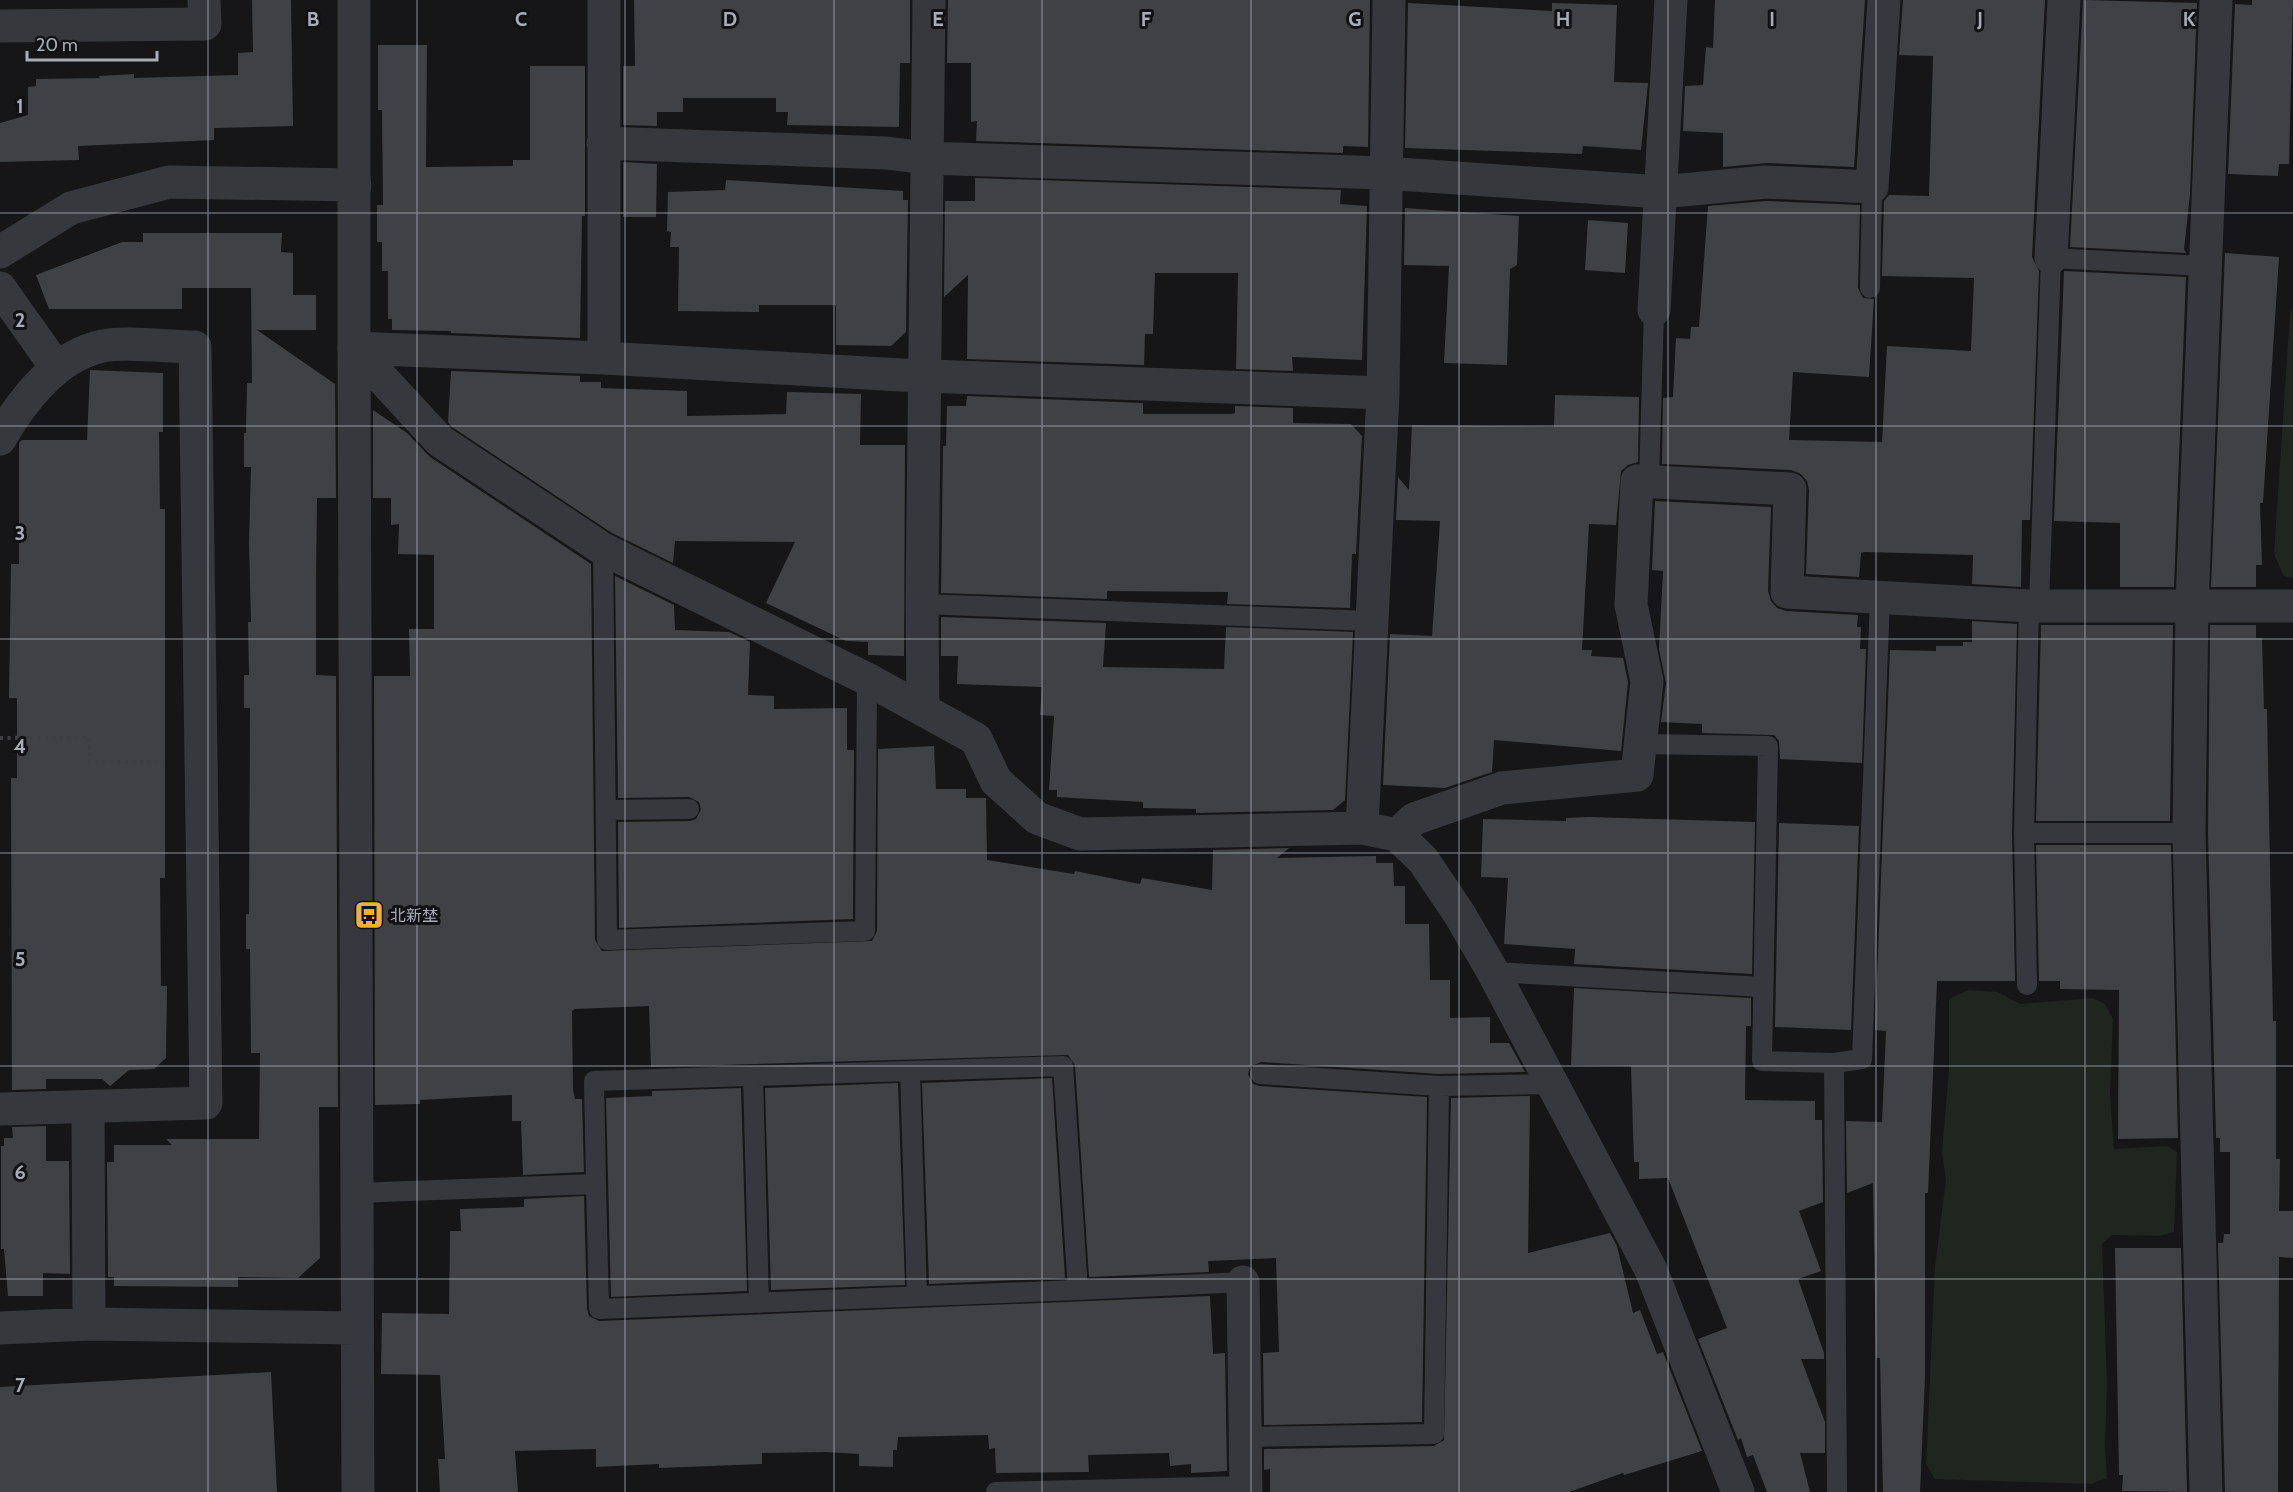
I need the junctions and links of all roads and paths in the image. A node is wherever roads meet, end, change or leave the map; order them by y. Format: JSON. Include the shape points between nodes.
{"nodes":[{"id":1,"x":204,"y":0,"type":"edge"},
{"id":2,"x":354,"y":0,"type":"edge"},
{"id":3,"x":604,"y":0,"type":"edge"},
{"id":4,"x":928,"y":0,"type":"edge"},
{"id":5,"x":1389,"y":0,"type":"edge"},
{"id":6,"x":1671,"y":0,"type":"edge"},
{"id":7,"x":1884,"y":0,"type":"edge"},
{"id":8,"x":2064,"y":0,"type":"edge"},
{"id":9,"x":2216,"y":0,"type":"edge"},
{"id":10,"x":0,"y":26,"type":"edge"},
{"id":11,"x":603,"y":142,"type":"junction"},
{"id":12,"x":926,"y":158,"type":"junction"},
{"id":13,"x":1384,"y":173,"type":"junction"},
{"id":14,"x":355,"y":185,"type":"junction"},
{"id":15,"x":1872,"y":187,"type":"junction"},
{"id":16,"x":1661,"y":192,"type":"junction"},
{"id":17,"x":0,"y":252,"type":"edge"},
{"id":18,"x":2051,"y":258,"type":"junction"},
{"id":19,"x":2204,"y":266,"type":"junction"},
{"id":20,"x":0,"y":288,"type":"edge"},
{"id":21,"x":1870,"y":288,"type":"dead end"},
{"id":22,"x":1654,"y":310,"type":"joint"},
{"id":23,"x":354,"y":348,"type":"junction"},
{"id":24,"x":604,"y":358,"type":"junction"},
{"id":25,"x":56,"y":367,"type":"junction"},
{"id":26,"x":924,"y":376,"type":"junction"},
{"id":27,"x":1383,"y":393,"type":"junction"},
{"id":28,"x":0,"y":439,"type":"edge"},
{"id":29,"x":1649,"y":481,"type":"junction"},
{"id":30,"x":603,"y":549,"type":"junction"},
{"id":31,"x":1880,"y":599,"type":"junction"},
{"id":32,"x":922,"y":604,"type":"junction"},
{"id":33,"x":2192,"y":604,"type":"junction"},
{"id":34,"x":2034,"y":606,"type":"junction"},
{"id":35,"x":2293,"y":606,"type":"edge"},
{"id":36,"x":1372,"y":621,"type":"junction"},
{"id":37,"x":867,"y":679,"type":"junction"},
{"id":38,"x":923,"y":710,"type":"junction"},
{"id":39,"x":0,"y":738,"type":"edge"},
{"id":40,"x":1641,"y":744,"type":"junction"},
{"id":41,"x":199,"y":762,"type":"junction"},
{"id":42,"x":688,"y":809,"type":"dead end"},
{"id":43,"x":606,"y":810,"type":"junction"},
{"id":44,"x":1362,"y":828,"type":"junction"},
{"id":45,"x":2024,"y":833,"type":"junction"},
{"id":46,"x":2188,"y":833,"type":"junction"},
{"id":47,"x":1397,"y":835,"type":"junction"},
{"id":48,"x":1493,"y":972,"type":"junction"},
{"id":49,"x":2027,"y":985,"type":"dead end"},
{"id":50,"x":1763,"y":987,"type":"junction"},
{"id":51,"x":1834,"y":1063,"type":"junction"},
{"id":52,"x":910,"y":1072,"type":"junction"},
{"id":53,"x":1260,"y":1074,"type":"dead end"},
{"id":54,"x":753,"y":1076,"type":"junction"},
{"id":55,"x":1551,"y":1084,"type":"junction"},
{"id":56,"x":1439,"y":1086,"type":"junction"},
{"id":57,"x":88,"y":1107,"type":"junction"},
{"id":58,"x":0,"y":1109,"type":"edge"},
{"id":59,"x":596,"y":1184,"type":"junction"},
{"id":60,"x":356,"y":1193,"type":"junction"},
{"id":61,"x":1243,"y":1282,"type":"joint"},
{"id":62,"x":1078,"y":1290,"type":"junction"},
{"id":63,"x":917,"y":1296,"type":"junction"},
{"id":64,"x":759,"y":1303,"type":"junction"},
{"id":65,"x":89,"y":1324,"type":"junction"},
{"id":66,"x":0,"y":1328,"type":"edge"},
{"id":67,"x":356,"y":1328,"type":"junction"},
{"id":68,"x":1245,"y":1437,"type":"junction"},
{"id":69,"x":1246,"y":1489,"type":"edge"},
{"id":70,"x":358,"y":1492,"type":"edge"},
{"id":71,"x":996,"y":1492,"type":"edge"},
{"id":72,"x":1738,"y":1492,"type":"edge"},
{"id":73,"x":1837,"y":1492,"type":"edge"},
{"id":74,"x":2206,"y":1492,"type":"edge"}],
"edges":[{"from":1,"to":10,"type":"street","via":[[205,24]]},
{"from":2,"to":14,"type":"street"},
{"from":3,"to":11,"type":"street"},
{"from":4,"to":12,"type":"street"},
{"from":5,"to":13,"type":"street"},
{"from":6,"to":16,"type":"street"},
{"from":7,"to":15,"type":"street"},
{"from":8,"to":18,"type":"street"},
{"from":9,"to":19,"type":"street"},
{"from":11,"to":12,"type":"street","via":[[887,153]]},
{"from":11,"to":24,"type":"street"},
{"from":12,"to":13,"type":"street"},
{"from":12,"to":26,"type":"street"},
{"from":13,"to":16,"type":"street"},
{"from":13,"to":27,"type":"street"},
{"from":14,"to":17,"type":"street","via":[[169,182],[70,208]]},
{"from":14,"to":23,"type":"street"},
{"from":15,"to":16,"type":"street","via":[[1766,182]]},
{"from":15,"to":21,"type":"lane"},
{"from":16,"to":22,"type":"street"},
{"from":18,"to":19,"type":"lane"},
{"from":18,"to":34,"type":"lane"},
{"from":19,"to":33,"type":"street"},
{"from":20,"to":25,"type":"street"},
{"from":22,"to":29,"type":"lane"},
{"from":23,"to":24,"type":"street"},
{"from":23,"to":30,"type":"street","via":[[440,441]]},
{"from":23,"to":60,"type":"street"},
{"from":24,"to":26,"type":"street"},
{"from":25,"to":28,"type":"street"},
{"from":25,"to":41,"type":"street","via":[[103,345],[195,347]]},
{"from":26,"to":27,"type":"street"},
{"from":26,"to":32,"type":"street"},
{"from":27,"to":36,"type":"street"},
{"from":29,"to":31,"type":"street","via":[[1790,489],[1787,592]]},
{"from":29,"to":40,"type":"street","via":[[1637,481],[1631,605],[1647,681]]},
{"from":30,"to":37,"type":"street"},
{"from":30,"to":43,"type":"lane"},
{"from":31,"to":34,"type":"street"},
{"from":31,"to":51,"type":"lane","via":[[1862,1059]]},
{"from":32,"to":36,"type":"lane"},
{"from":32,"to":38,"type":"street"},
{"from":33,"to":34,"type":"street"},
{"from":33,"to":35,"type":"street"},
{"from":33,"to":46,"type":"street"},
{"from":34,"to":45,"type":"lane"},
{"from":36,"to":44,"type":"street"},
{"from":37,"to":38,"type":"street"},
{"from":37,"to":43,"type":"lane","via":[[865,931],[607,940]]},
{"from":38,"to":44,"type":"street","via":[[976,739],[996,781],[1037,818],[1080,834]]},
{"from":39,"to":41,"type":"path","via":[[89,737],[89,762]]},
{"from":40,"to":47,"type":"street","via":[[1637,775],[1502,789],[1414,819]]},
{"from":40,"to":50,"type":"lane","via":[[1768,746]]},
{"from":41,"to":57,"type":"street","via":[[206,1103]]},
{"from":42,"to":43,"type":"lane"},
{"from":44,"to":47,"type":"street"},
{"from":45,"to":46,"type":"lane"},
{"from":45,"to":49,"type":"lane"},
{"from":46,"to":74,"type":"street"},
{"from":47,"to":48,"type":"street","via":[[1423,860]]},
{"from":48,"to":50,"type":"lane"},
{"from":48,"to":55,"type":"street"},
{"from":50,"to":51,"type":"lane","via":[[1762,1061]]},
{"from":51,"to":73,"type":"lane"},
{"from":52,"to":54,"type":"lane"},
{"from":52,"to":62,"type":"lane","via":[[1063,1066]]},
{"from":52,"to":63,"type":"lane"},
{"from":53,"to":56,"type":"lane"},
{"from":54,"to":59,"type":"lane","via":[[594,1081]]},
{"from":54,"to":64,"type":"lane"},
{"from":55,"to":56,"type":"lane"},
{"from":55,"to":72,"type":"street","via":[[1652,1270]]},
{"from":56,"to":68,"type":"lane","via":[[1434,1434]]},
{"from":57,"to":58,"type":"street"},
{"from":57,"to":65,"type":"street"},
{"from":59,"to":60,"type":"lane"},
{"from":59,"to":64,"type":"lane","via":[[599,1309]]},
{"from":60,"to":67,"type":"street"},
{"from":61,"to":62,"type":"lane"},
{"from":61,"to":68,"type":"street"},
{"from":62,"to":63,"type":"lane"},
{"from":63,"to":64,"type":"lane"},
{"from":65,"to":66,"type":"street"},
{"from":65,"to":67,"type":"street"},
{"from":67,"to":70,"type":"street"},
{"from":68,"to":69,"type":"street"},
{"from":69,"to":71,"type":"lane"}]}
